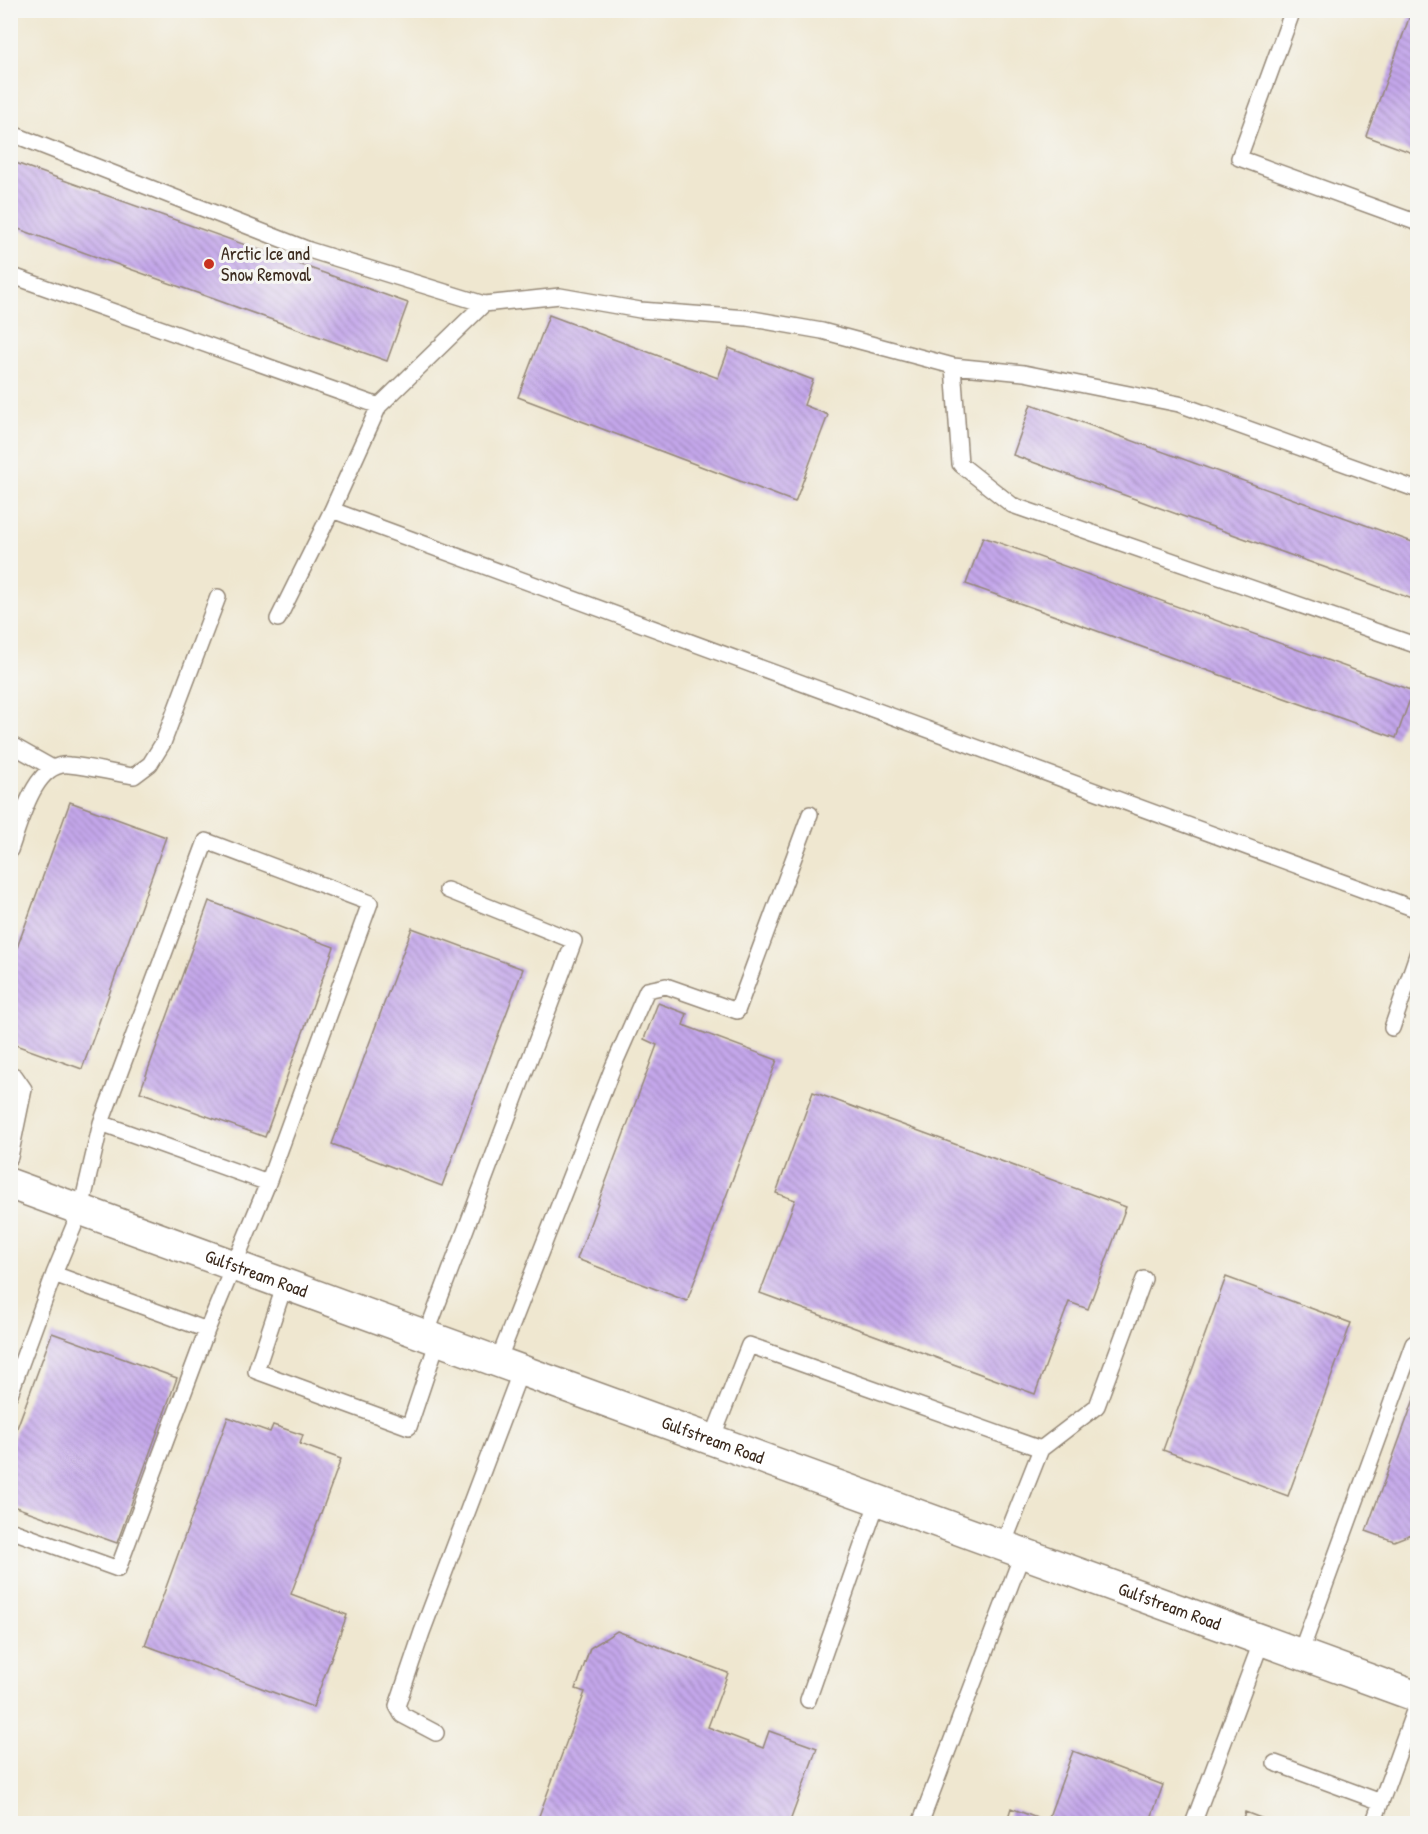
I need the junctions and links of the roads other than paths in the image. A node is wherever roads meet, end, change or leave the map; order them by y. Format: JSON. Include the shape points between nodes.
{"nodes":[{"id":1,"x":1293,"y":10,"type":"edge"},
{"id":2,"x":10,"y":133,"type":"edge"},
{"id":3,"x":1418,"y":223,"type":"edge"},
{"id":4,"x":10,"y":275,"type":"edge"},
{"id":5,"x":484,"y":304,"type":"junction"},
{"id":6,"x":953,"y":366,"type":"junction"},
{"id":7,"x":379,"y":406,"type":"junction"},
{"id":8,"x":1418,"y":490,"type":"edge"},
{"id":9,"x":332,"y":510,"type":"junction"},
{"id":10,"x":218,"y":597,"type":"dead end"},
{"id":11,"x":278,"y":619,"type":"dead end"},
{"id":12,"x":1418,"y":646,"type":"edge"},
{"id":13,"x":10,"y":744,"type":"edge"},
{"id":14,"x":51,"y":767,"type":"junction"},
{"id":15,"x":810,"y":814,"type":"dead end"},
{"id":16,"x":10,"y":850,"type":"edge"},
{"id":17,"x":447,"y":890,"type":"dead end"},
{"id":18,"x":1418,"y":910,"type":"edge"},
{"id":19,"x":1418,"y":952,"type":"edge"},
{"id":20,"x":1392,"y":1028,"type":"dead end"},
{"id":21,"x":10,"y":1074,"type":"edge"},
{"id":22,"x":101,"y":1123,"type":"junction"},
{"id":23,"x":10,"y":1157,"type":"edge"},
{"id":24,"x":268,"y":1183,"type":"junction"},
{"id":25,"x":10,"y":1184,"type":"edge"},
{"id":26,"x":81,"y":1209,"type":"junction"},
{"id":27,"x":236,"y":1266,"type":"junction"},
{"id":28,"x":54,"y":1274,"type":"junction"},
{"id":29,"x":1144,"y":1279,"type":"dead end"},
{"id":30,"x":285,"y":1284,"type":"junction"},
{"id":31,"x":207,"y":1330,"type":"junction"},
{"id":32,"x":432,"y":1337,"type":"junction"},
{"id":33,"x":1418,"y":1341,"type":"edge"},
{"id":34,"x":510,"y":1366,"type":"junction"},
{"id":35,"x":10,"y":1394,"type":"edge"},
{"id":36,"x":712,"y":1439,"type":"junction"},
{"id":37,"x":1041,"y":1449,"type":"junction"},
{"id":38,"x":878,"y":1500,"type":"junction"},
{"id":39,"x":10,"y":1530,"type":"edge"},
{"id":40,"x":1013,"y":1549,"type":"junction"},
{"id":41,"x":1262,"y":1640,"type":"junction"},
{"id":42,"x":1300,"y":1654,"type":"junction"},
{"id":43,"x":1418,"y":1698,"type":"edge"},
{"id":44,"x":808,"y":1700,"type":"dead end"},
{"id":45,"x":436,"y":1733,"type":"dead end"},
{"id":46,"x":1275,"y":1763,"type":"dead end"},
{"id":47,"x":1381,"y":1802,"type":"junction"},
{"id":48,"x":920,"y":1824,"type":"edge"},
{"id":49,"x":1193,"y":1824,"type":"edge"},
{"id":50,"x":1373,"y":1824,"type":"edge"}],
"edges":[{"from":1,"to":3,"type":"lane","via":[[1239,158]]},
{"from":2,"to":5,"type":"lane","via":[[309,250]]},
{"from":4,"to":7,"type":"lane"},
{"from":5,"to":6,"type":"lane","via":[[560,296],[640,310],[747,318],[822,331]]},
{"from":5,"to":7,"type":"lane"},
{"from":6,"to":8,"type":"lane","via":[[1024,373],[1179,404]]},
{"from":6,"to":12,"type":"lane","via":[[960,464],[1012,505]]},
{"from":7,"to":9,"type":"lane"},
{"from":9,"to":11,"type":"lane"},
{"from":9,"to":18,"type":"lane"},
{"from":10,"to":14,"type":"lane","via":[[163,743],[150,764],[134,776],[67,764]]},
{"from":13,"to":14,"type":"lane"},
{"from":14,"to":16,"type":"lane","via":[[36,783]]},
{"from":15,"to":34,"type":"lane","via":[[737,1011],[666,986],[647,990],[613,1067]]},
{"from":17,"to":32,"type":"lane","via":[[574,941]]},
{"from":19,"to":20,"type":"lane"},
{"from":21,"to":23,"type":"lane","via":[[24,1089]]},
{"from":22,"to":24,"type":"lane"},
{"from":22,"to":24,"type":"lane","via":[[206,841],[370,903]]},
{"from":22,"to":26,"type":"lane"},
{"from":24,"to":27,"type":"lane"},
{"from":25,"to":26,"type":"street","name":"Gulfstream Road"},
{"from":26,"to":27,"type":"street","name":"Gulfstream Road"},
{"from":26,"to":28,"type":"lane"},
{"from":27,"to":30,"type":"street","name":"Gulfstream Road"},
{"from":27,"to":31,"type":"lane"},
{"from":28,"to":31,"type":"lane"},
{"from":28,"to":35,"type":"lane"},
{"from":29,"to":37,"type":"lane","via":[[1097,1406]]},
{"from":30,"to":32,"type":"street","name":"Gulfstream Road"},
{"from":30,"to":32,"type":"lane","via":[[256,1371],[398,1424],[409,1427]]},
{"from":31,"to":39,"type":"lane","via":[[118,1569]]},
{"from":32,"to":34,"type":"street","name":"Gulfstream Road"},
{"from":33,"to":42,"type":"lane","via":[[1413,1344]]},
{"from":34,"to":36,"type":"street","name":"Gulfstream Road"},
{"from":34,"to":45,"type":"lane","via":[[397,1706],[402,1715]]},
{"from":36,"to":37,"type":"lane","via":[[748,1345]]},
{"from":36,"to":38,"type":"street","name":"Gulfstream Road"},
{"from":37,"to":40,"type":"lane"},
{"from":38,"to":40,"type":"street","name":"Gulfstream Road"},
{"from":38,"to":44,"type":"lane"},
{"from":40,"to":41,"type":"street","name":"Gulfstream Road"},
{"from":40,"to":48,"type":"lane"},
{"from":41,"to":42,"type":"street","name":"Gulfstream Road"},
{"from":41,"to":49,"type":"lane"},
{"from":42,"to":43,"type":"street","name":"Gulfstream Road"},
{"from":43,"to":47,"type":"lane"},
{"from":46,"to":47,"type":"lane"},
{"from":47,"to":50,"type":"lane"}]}
